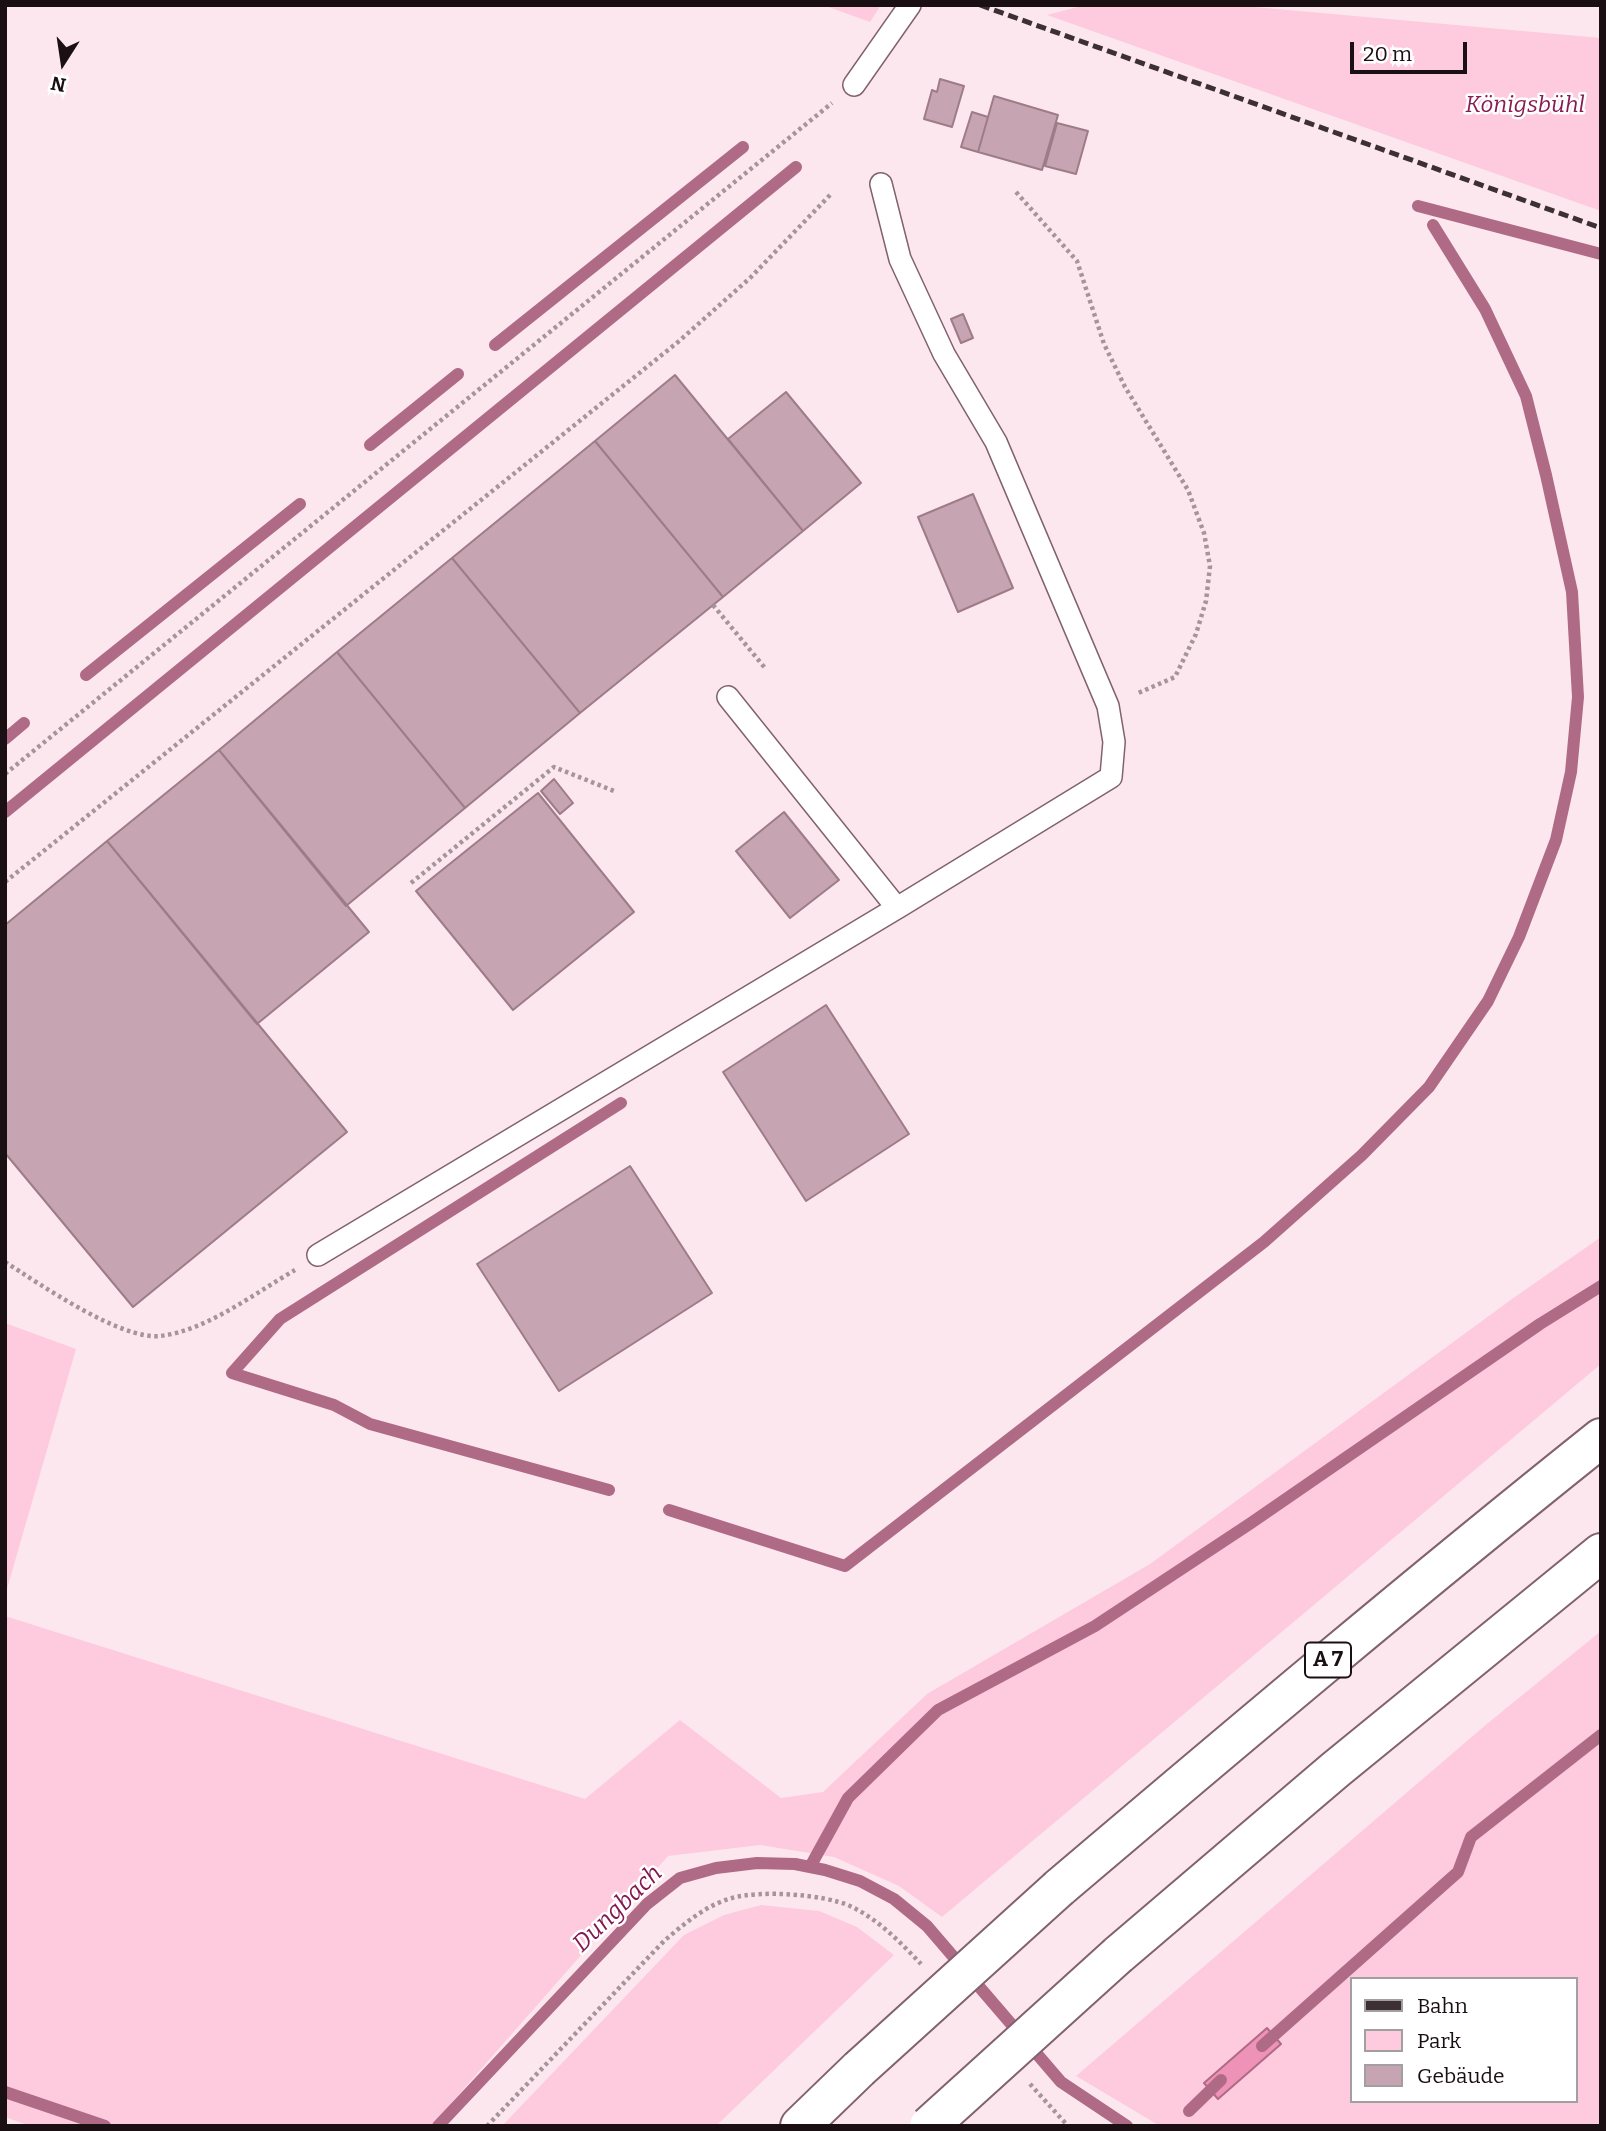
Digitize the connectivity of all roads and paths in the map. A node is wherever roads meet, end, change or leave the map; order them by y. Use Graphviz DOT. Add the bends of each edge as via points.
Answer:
graph roads {
  1 [pos="910,5"];
  2 [pos="855,85"];
  3 [pos="806,124"];
  4 [pos="881,184"];
  5 [pos="1016,192"];
  6 [pos="832,193"];
  7 [pos="713,604"];
  8 [pos="765,668"];
  9 [pos="728,697"];
  10 [pos="1108,706"];
  11 [pos="5,775"];
  12 [pos="614,791"];
  13 [pos="5,882"];
  14 [pos="411,883"];
  15 [pos="897,908"];
  16 [pos="318,1255"];
  17 [pos="5,1262"];
  18 [pos="1601,1438"];
  19 [pos="1601,1553"];
  20 [pos="902,1944"];
  21 [pos="487,2126"];
  22 [pos="800,2126"];
  23 [pos="929,2126"];
  1 -- 2 [label="lane"];
  3 -- 11 [label="path"];
  4 -- 10 [label="lane" via="900,259 944,354 996,442"];
  5 -- 10 [label="path" via="1077,261 1104,345 1188,490 1210,566 1206,601 1175,677"];
  6 -- 13 [label="path" via="750,278 678,342"];
  7 -- 8 [label="path"];
  9 -- 15 [label="lane"];
  10 -- 15 [label="lane" via="1114,742 1111,777"];
  12 -- 14 [label="path" via="554,768"];
  15 -- 16 [label="lane"];
  16 -- 17 [label="path" via="225,1312 188,1330 158,1336 86,1313"];
  18 -- 22 [label="highway, A 7, bridge" via="1269,1709 1059,1888"];
  19 -- 23 [label="highway, bridge" via="1118,1955"];
  20 -- 21 [label="path" via="849,1905 772,1893 732,1898 694,1916 664,1941"];
}
